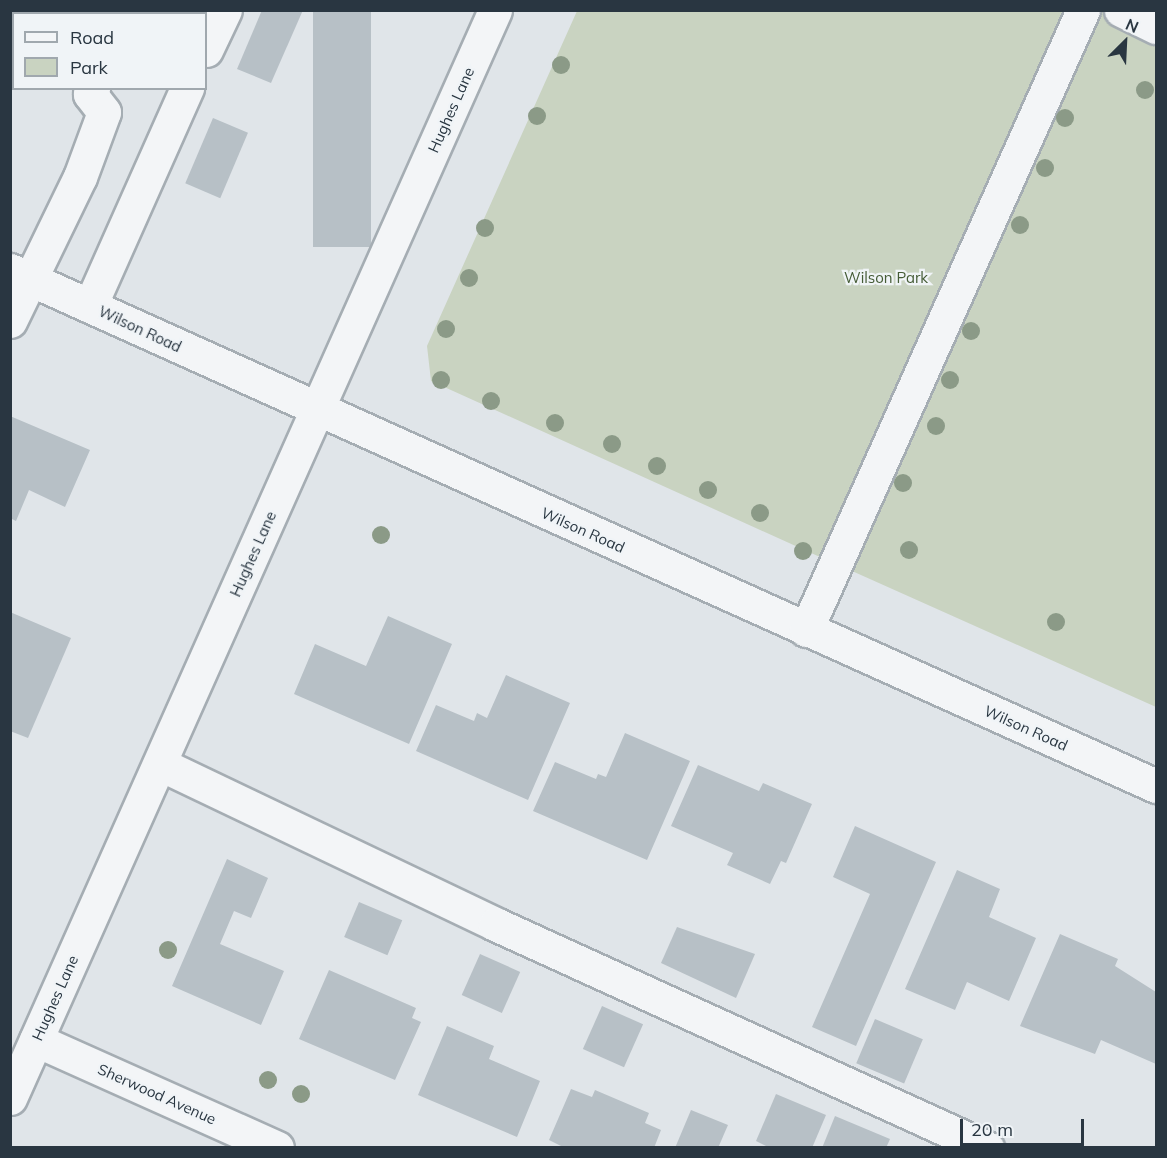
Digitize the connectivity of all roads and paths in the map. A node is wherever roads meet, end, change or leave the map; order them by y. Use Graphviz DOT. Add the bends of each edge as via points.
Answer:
graph roads {
  1 [pos="225,10"];
  2 [pos="495,10"];
  3 [pos="1083,10"];
  4 [pos="1121,10"];
  5 [pos="1156,27"];
  6 [pos="207,48"];
  7 [pos="87,90"];
  8 [pos="186,90"];
  9 [pos="20,275"];
  10 [pos="90,306"];
  11 [pos="10,321"];
  12 [pos="317,411"];
  13 [pos="806,630"];
  14 [pos="159,764"];
  15 [pos="1156,786"];
  16 [pos="36,1040"];
  17 [pos="10,1098"];
  18 [pos="277,1148"];
  19 [pos="987,1148"];
  1 -- 6 [label="street"];
  2 -- 12 [label="street, Hughes Lane"];
  3 -- 13 [label="street"];
  4 -- 5 [label="street"];
  7 -- 9 [label="street" via="104,112 80,177"];
  8 -- 10 [label="street"];
  9 -- 10 [label="street, Wilson Road"];
  9 -- 11 [label="street"];
  10 -- 12 [label="street, Wilson Road"];
  12 -- 13 [label="street, Wilson Road"];
  12 -- 14 [label="street, Hughes Lane"];
  13 -- 15 [label="street, Wilson Road"];
  14 -- 16 [label="street, Hughes Lane"];
  14 -- 19 [label="street" via="495,924"];
  16 -- 17 [label="street, Hughes Lane"];
  16 -- 18 [label="street, Sherwood Avenue"];
}
